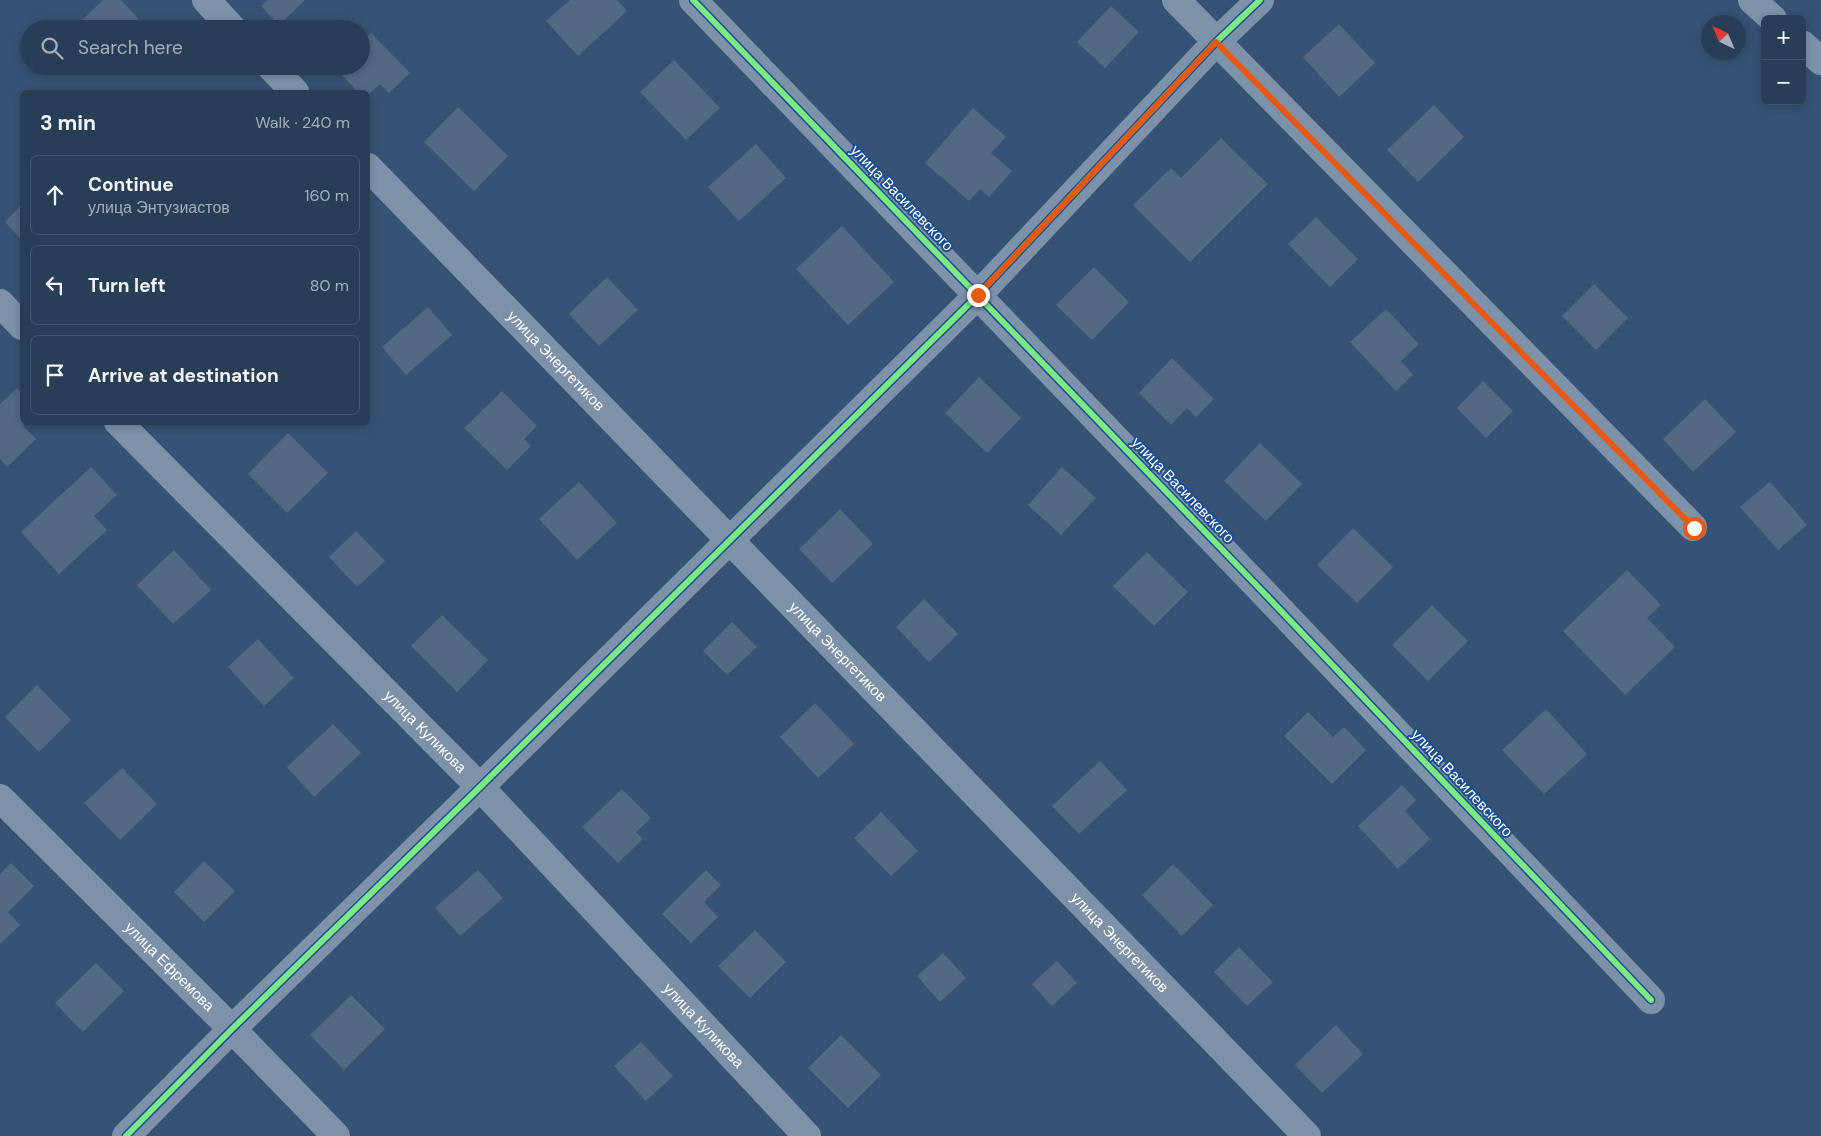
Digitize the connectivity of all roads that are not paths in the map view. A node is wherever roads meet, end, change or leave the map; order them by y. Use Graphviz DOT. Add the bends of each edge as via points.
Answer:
graph roads {
  1 [pos="206,0"];
  2 [pos="693,0"];
  3 [pos="1176,0"];
  4 [pos="1260,0"];
  5 [pos="1752,0"];
  6 [pos="1769,15"];
  7 [pos="225,20"];
  8 [pos="1216,42"];
  9 [pos="1806,48"];
  10 [pos="1821,61"];
  11 [pos="279,75"];
  12 [pos="293,90"];
  13 [pos="370,169"];
  14 [pos="978,295"];
  15 [pos="0,303"];
  16 [pos="20,324"];
  17 [pos="121,425"];
  18 [pos="1694,528"];
  19 [pos="730,541"];
  20 [pos="480,787"];
  21 [pos="0,798"];
  22 [pos="1651,1000"];
  23 [pos="232,1029"];
  24 [pos="126,1136"];
  25 [pos="336,1136"];
  26 [pos="807,1136"];
  27 [pos="1307,1136"];
  1 -- 7 [label="street"];
  2 -- 14 [label="street, улица Василевского"];
  3 -- 8 [label="street"];
  4 -- 8 [label="street"];
  5 -- 6 [label="street"];
  8 -- 14 [label="street"];
  8 -- 18 [label="street"];
  9 -- 10 [label="street"];
  11 -- 12 [label="street"];
  13 -- 19 [label="street, улица Энергетиков"];
  14 -- 19 [label="street"];
  14 -- 22 [label="street, улица Василевского"];
  15 -- 16 [label="street"];
  17 -- 20 [label="street, улица Куликова"];
  19 -- 20 [label="street"];
  19 -- 27 [label="street, улица Энергетиков"];
  20 -- 23 [label="street"];
  20 -- 26 [label="street, улица Куликова"];
  21 -- 23 [label="street, улица Ефремова"];
  23 -- 24 [label="street"];
  23 -- 25 [label="street, улица Ефремова"];
}
